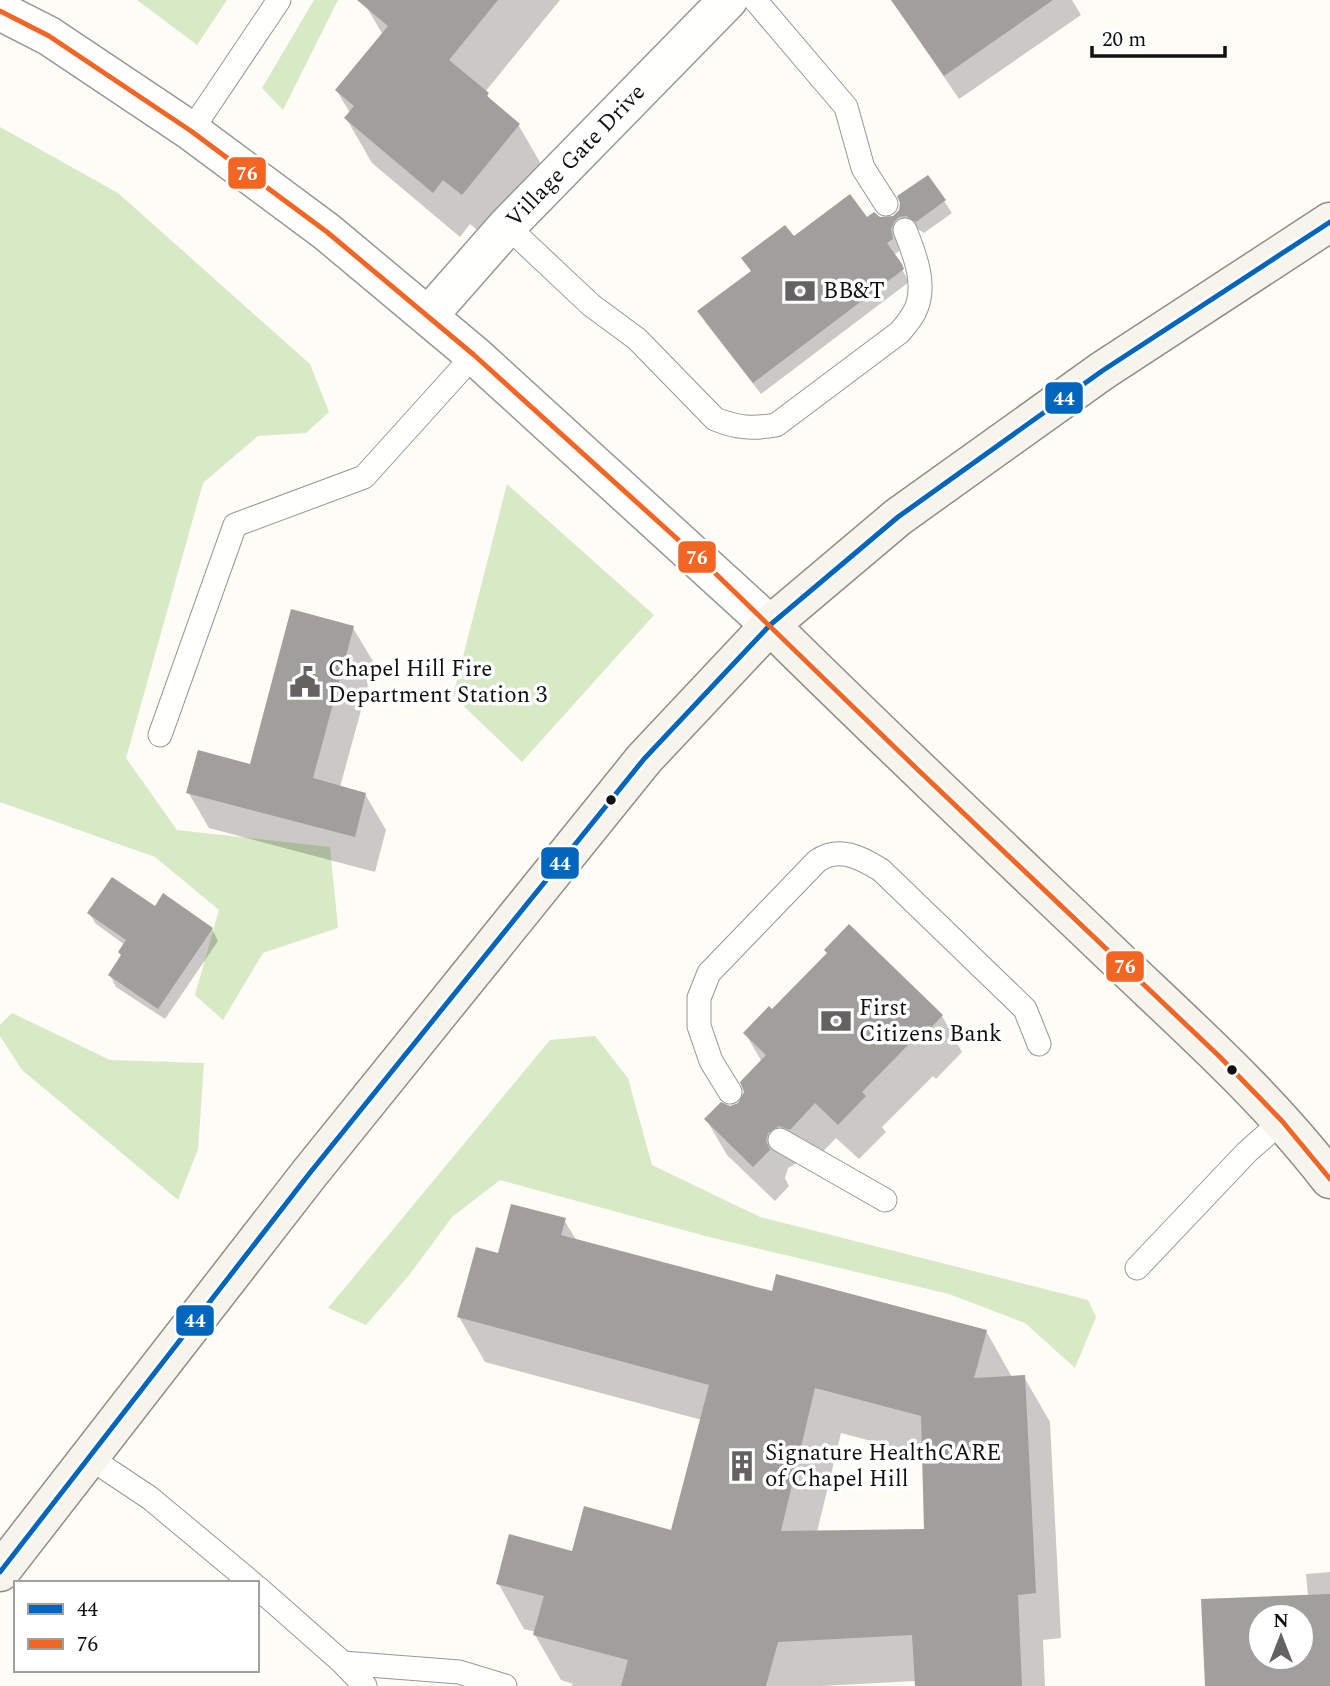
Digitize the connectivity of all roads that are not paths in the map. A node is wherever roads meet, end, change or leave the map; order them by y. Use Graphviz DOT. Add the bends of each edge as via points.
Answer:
graph roads {
  1 [pos="279,0"];
  2 [pos="728,0"];
  3 [pos="755,0"];
  4 [pos="0,11"];
  5 [pos="191,131"];
  6 [pos="886,204"];
  7 [pos="1330,222"];
  8 [pos="507,226"];
  9 [pos="905,230"];
  10 [pos="428,316"];
  11 [pos="474,355"];
  12 [pos="770,625"];
  13 [pos="160,735"];
  14 [pos="1039,1044"];
  15 [pos="730,1092"];
  16 [pos="1282,1121"];
  17 [pos="780,1140"];
  18 [pos="1330,1179"];
  19 [pos="885,1200"];
  20 [pos="1137,1268"];
  21 [pos="90,1458"];
  22 [pos="0,1572"];
  23 [pos="251,1581"];
  24 [pos="259,1589"];
  25 [pos="343,1663"];
  26 [pos="365,1686"];
  27 [pos="505,1686"];
  1 -- 5 [label="lane"];
  2 -- 8 [label="street, Village Gate Drive"];
  3 -- 6 [label="lane" via="846,107 863,168"];
  4 -- 5 [label="street" via="49,36"];
  5 -- 10 [label="street" via="327,232"];
  7 -- 12 [label="main road" via="1102,371 898,517"];
  8 -- 9 [label="lane" via="592,305 637,339 715,419 753,429 776,425 900,332 915,311 919,290 918,263"];
  8 -- 10 [label="street, Village Gate Drive"];
  10 -- 11 [label="street"];
  11 -- 12 [label="street"];
  11 -- 13 [label="lane" via="364,477 235,525"];
  12 -- 16 [label="main road"];
  12 -- 21 [label="main road" via="644,759 309,1174"];
  14 -- 15 [label="lane" via="1025,1009 881,870 863,859 834,853 817,861 709,973 699,998 699,1027"];
  16 -- 18 [label="main road"];
  16 -- 20 [label="lane"];
  17 -- 19 [label="lane"];
  21 -- 22 [label="main road"];
  21 -- 23 [label="lane" via="150,1498"];
  24 -- 25 [label="lane"];
  25 -- 26 [label="lane"];
  25 -- 27 [label="lane" via="459,1672"];
}
